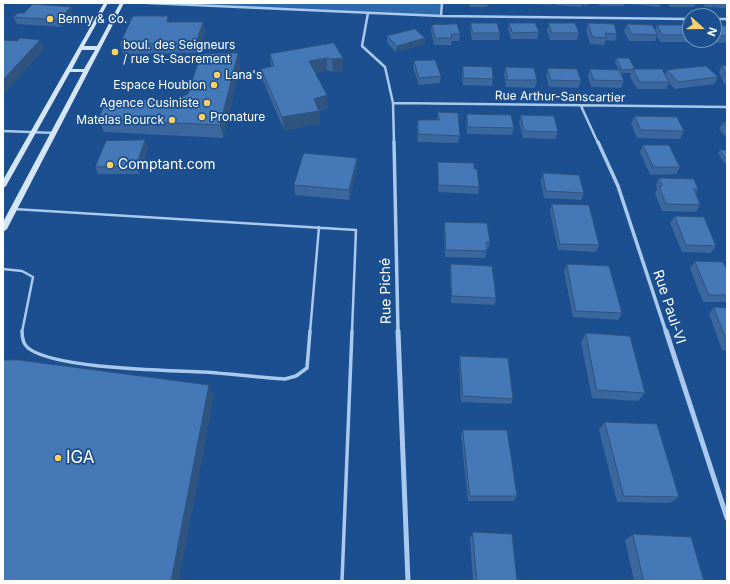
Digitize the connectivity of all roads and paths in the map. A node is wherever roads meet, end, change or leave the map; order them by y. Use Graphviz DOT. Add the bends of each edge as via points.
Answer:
graph roads {
  1 [pos="106,3"];
  2 [pos="122,3"];
  3 [pos="148,3"];
  4 [pos="442,3"];
  5 [pos="368,13"];
  6 [pos="441,16"];
  7 [pos="682,19"];
  8 [pos="81,48"];
  9 [pos="99,48"];
  10 [pos="68,70"];
  11 [pos="87,71"];
  12 [pos="393,103"];
  13 [pos="581,106"];
  14 [pos="727,107"];
  15 [pos="3,131"];
  16 [pos="33,132"];
  17 [pos="55,133"];
  18 [pos="3,186"];
  19 [pos="14,209"];
  20 [pos="319,227"];
  21 [pos="3,229"];
  22 [pos="3,269"];
  23 [pos="727,518"];
  24 [pos="342,581"];
  25 [pos="408,581"];
  1 -- 8 [label="main road"];
  2 -- 9 [label="main road"];
  3 -- 5 [label="street"];
  4 -- 6 [label="street"];
  5 -- 6 [label="street"];
  5 -- 12 [label="street, Rue Piché" via="362,46 385,67"];
  6 -- 7 [label="street"];
  8 -- 9 [label="main road"];
  8 -- 10 [label="main road"];
  9 -- 11 [label="main road"];
  10 -- 11 [label="main road"];
  10 -- 16 [label="main road"];
  11 -- 17 [label="main road"];
  12 -- 13 [label="street, Rue Arthur-Sanscartier"];
  12 -- 25 [label="street, Rue Piché" via="399,372"];
  13 -- 14 [label="street, Rue Arthur-Sanscartier"];
  13 -- 23 [label="street, Rue Paul-VI" via="618,186"];
  15 -- 16 [label="street"];
  16 -- 17 [label="street"];
  16 -- 18 [label="main road"];
  17 -- 19 [label="main road"];
  19 -- 20 [label="lane"];
  19 -- 21 [label="main road"];
  20 -- 22 [label="lane" via="307,368 292,378 258,378 94,365 36,352 26,348 21,338 21,327 33,277 22,271"];
  20 -- 24 [label="lane" via="356,230"];
}
